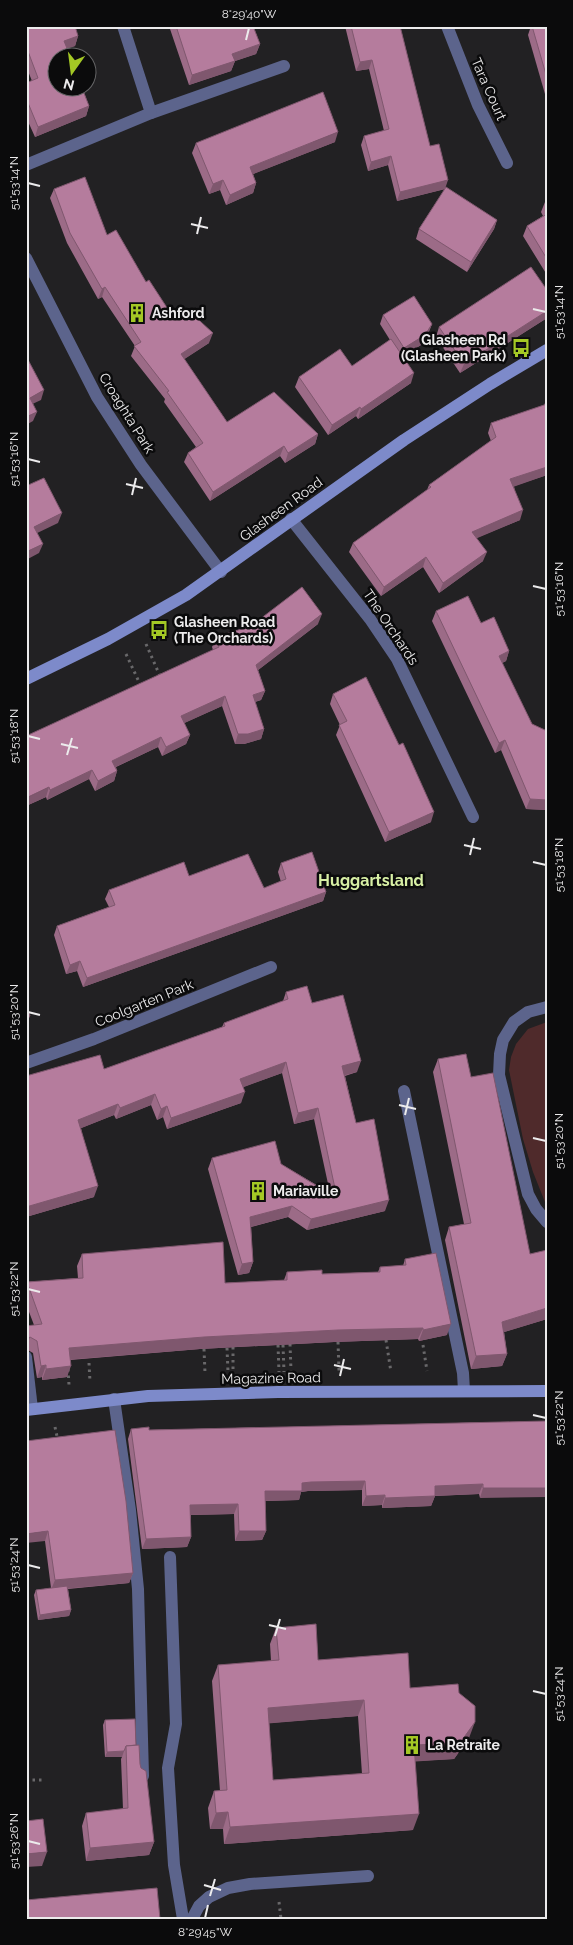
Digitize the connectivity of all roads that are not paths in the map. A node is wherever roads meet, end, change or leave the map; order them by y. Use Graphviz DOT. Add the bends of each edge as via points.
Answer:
graph roads {
  1 [pos="123,26"];
  2 [pos="447,26"];
  3 [pos="284,66"];
  4 [pos="151,113"];
  5 [pos="507,163"];
  6 [pos="26,165"];
  7 [pos="26,258"];
  8 [pos="547,350"];
  9 [pos="291,519"];
  10 [pos="221,572"];
  11 [pos="26,679"];
  12 [pos="473,817"];
  13 [pos="271,967"];
  14 [pos="547,1008"];
  15 [pos="26,1063"];
  16 [pos="404,1091"];
  17 [pos="547,1222"];
  18 [pos="26,1357"];
  19 [pos="464,1391"];
  20 [pos="547,1391"];
  21 [pos="114,1400"];
  22 [pos="29,1409"];
  23 [pos="170,1557"];
  24 [pos="143,1776"];
  25 [pos="368,1876"];
  26 [pos="183,1919"];
  27 [pos="192,1919"];
  1 -- 4 [label="street"];
  2 -- 5 [label="street, Tara Court" via="479,106"];
  3 -- 4 [label="street"];
  4 -- 6 [label="street"];
  7 -- 10 [label="street, Croaghta Park" via="97,397 141,465"];
  8 -- 9 [label="main road, Glasheen Road" via="411,436"];
  9 -- 10 [label="main road, Glasheen Road"];
  9 -- 12 [label="street, The Orchards" via="370,619 397,659"];
  10 -- 11 [label="main road, Glasheen Road" via="158,613"];
  13 -- 15 [label="street, Coolgarten Park"];
  14 -- 17 [label="street" via="528,1012 514,1022 503,1040 499,1068 528,1194"];
  16 -- 19 [label="street" via="463,1373"];
  18 -- 22 [label="street"];
  19 -- 20 [label="main road, Magazine Road"];
  19 -- 21 [label="main road, Magazine Road" via="278,1392"];
  21 -- 22 [label="main road, Magazine Road"];
  21 -- 24 [label="street" via="138,1589"];
  23 -- 26 [label="street" via="176,1724 168,1768 174,1865"];
  25 -- 27 [label="street" via="228,1888 209,1897"];
}
